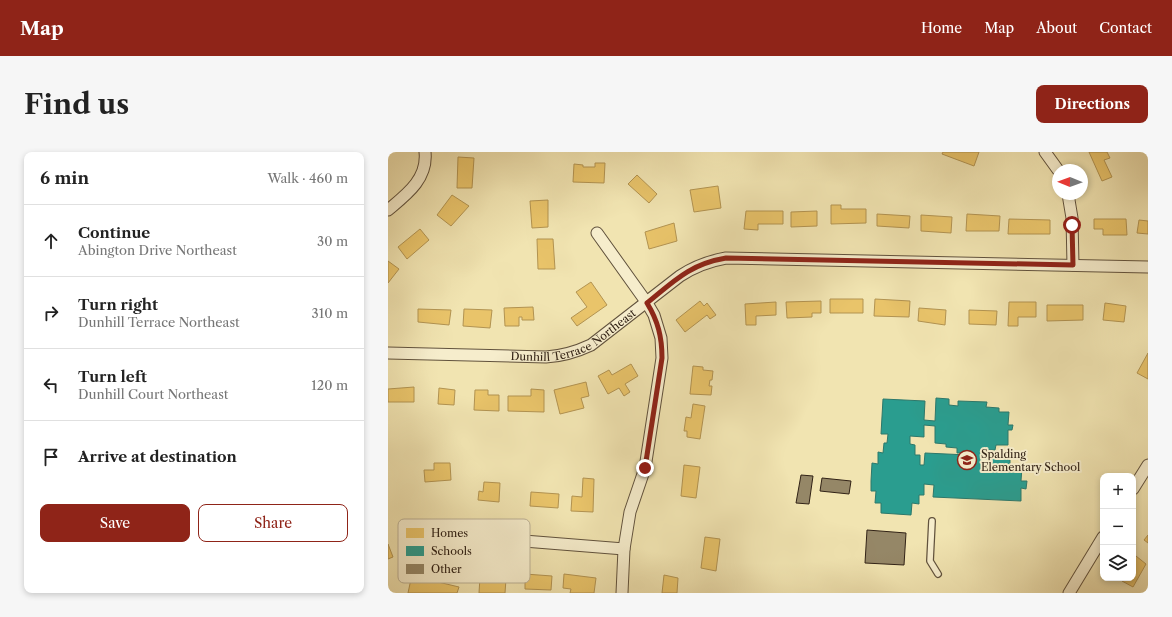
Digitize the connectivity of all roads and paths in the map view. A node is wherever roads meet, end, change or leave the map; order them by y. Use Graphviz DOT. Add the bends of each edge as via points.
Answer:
graph roads {
  1 [pos="425,152"];
  2 [pos="1045,152"];
  3 [pos="1054,164"];
  4 [pos="1069,200"];
  5 [pos="388,210"];
  6 [pos="597,233"];
  7 [pos="1073,265"];
  8 [pos="1148,268"];
  9 [pos="647,303"];
  10 [pos="388,353"];
  11 [pos="1148,466"];
  12 [pos="1136,484"];
  13 [pos="932,522"];
  14 [pos="530,541"];
  15 [pos="1100,542"];
  16 [pos="624,549"];
  17 [pos="938,574"];
  18 [pos="622,593"];
  19 [pos="1069,593"];
  1 -- 5 [label="street" via="424,168 419,180 411,191"];
  2 -- 3 [label="street"];
  4 -- 7 [label="street"];
  6 -- 9 [label="street"];
  7 -- 8 [label="street, Dunhill Terrace Northeast"];
  7 -- 9 [label="street, Dunhill Terrace Northeast" via="726,258 709,261 691,269"];
  9 -- 10 [label="street, Dunhill Terrace Northeast" via="591,345 560,356"];
  9 -- 16 [label="street" via="659,329 662,358 645,468 630,512"];
  11 -- 12 [label="street"];
  13 -- 17 [label="lane" via="930,561"];
  14 -- 16 [label="street"];
  15 -- 19 [label="street"];
  16 -- 18 [label="street"];
}
